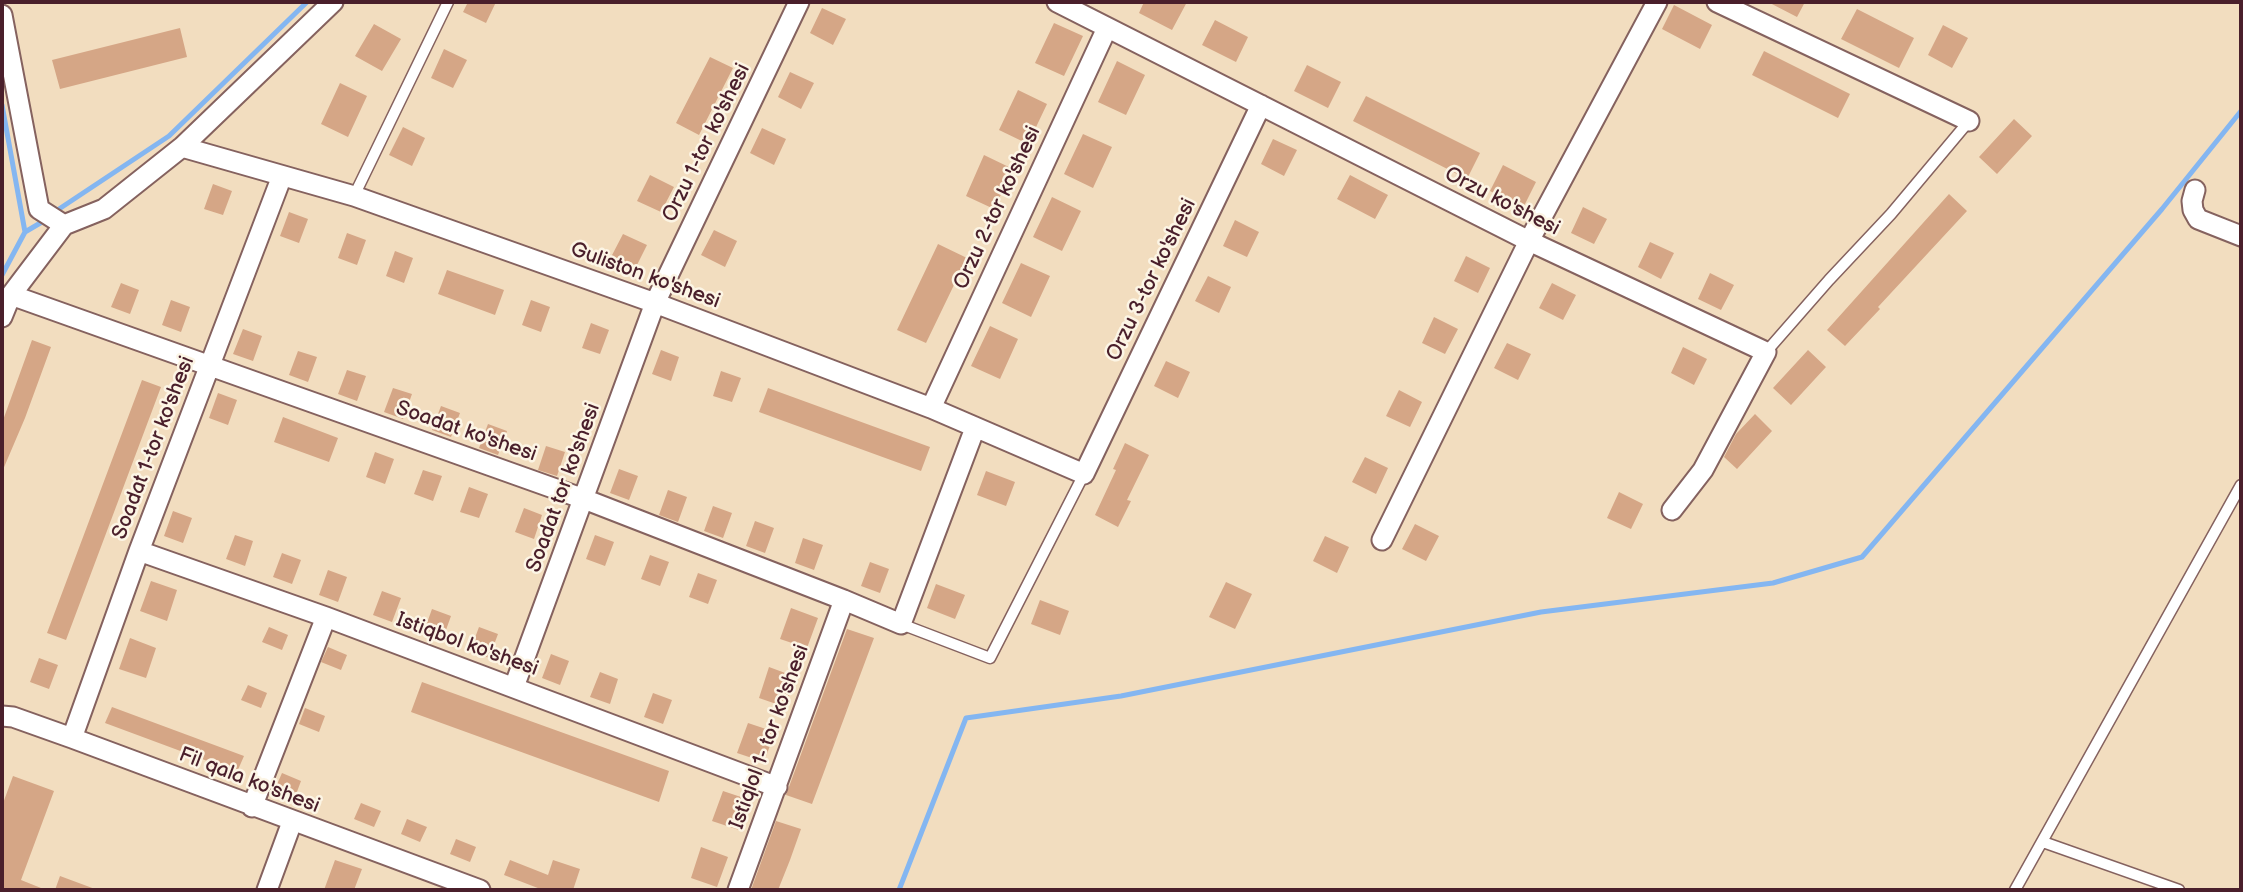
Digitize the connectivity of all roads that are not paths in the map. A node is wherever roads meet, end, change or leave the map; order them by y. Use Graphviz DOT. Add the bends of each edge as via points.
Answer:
graph roads {
  1 [pos="333,2"];
  2 [pos="448,2"];
  3 [pos="799,2"];
  4 [pos="1056,2"];
  5 [pos="1657,2"];
  6 [pos="1717,2"];
  7 [pos="2,15"];
  8 [pos="1107,28"];
  9 [pos="1261,104"];
  10 [pos="1969,121"];
  11 [pos="182,147"];
  12 [pos="282,176"];
  13 [pos="2195,190"];
  14 [pos="354,196"];
  15 [pos="64,225"];
  16 [pos="2241,236"];
  17 [pos="1529,241"];
  18 [pos="11,295"];
  19 [pos="655,303"];
  20 [pos="2,317"];
  21 [pos="1766,352"];
  22 [pos="210,366"];
  23 [pos="931,408"];
  24 [pos="975,428"];
  25 [pos="1084,474"];
  26 [pos="2241,485"];
  27 [pos="584,499"];
  28 [pos="1672,510"];
  29 [pos="1381,540"];
  30 [pos="139,551"];
  31 [pos="844,600"];
  32 [pos="326,617"];
  33 [pos="901,624"];
  34 [pos="514,687"];
  35 [pos="2,716"];
  36 [pos="72,738"];
  37 [pos="777,787"];
  38 [pos="252,807"];
  39 [pos="292,822"];
  40 [pos="2043,842"];
  41 [pos="268,890"];
  42 [pos="480,890"];
  43 [pos="738,890"];
  44 [pos="2015,890"];
  45 [pos="2179,890"];
  1 -- 11 [label="street"];
  2 -- 14 [label="lane"];
  3 -- 19 [label="street, Orzu 1-tor ko'shesi"];
  4 -- 8 [label="street, Orzu ko'shesi"];
  5 -- 17 [label="street"];
  6 -- 10 [label="street"];
  7 -- 15 [label="street" via="39,209"];
  8 -- 9 [label="street, Orzu ko'shesi"];
  8 -- 23 [label="street, Orzu 2-tor ko'shesi"];
  9 -- 17 [label="street, Orzu ko'shesi"];
  9 -- 25 [label="street, Orzu 3-tor ko'shesi"];
  10 -- 21 [label="lane"];
  11 -- 12 [label="street, Guliston ko'shesi"];
  11 -- 15 [label="street" via="104,209"];
  12 -- 14 [label="street, Guliston ko'shesi"];
  12 -- 22 [label="street, Soadat 1-tor ko'shesi"];
  13 -- 16 [label="street" via="2192,201 2198,219"];
  14 -- 19 [label="street, Guliston ko'shesi"];
  15 -- 18 [label="street"];
  17 -- 21 [label="street, Orzu ko'shesi"];
  17 -- 29 [label="street"];
  18 -- 20 [label="street"];
  18 -- 22 [label="street, Soadat ko'shesi"];
  19 -- 23 [label="street, Guliston ko'shesi"];
  19 -- 27 [label="street, Soadat tor ko'shesi"];
  21 -- 28 [label="street" via="1703,470"];
  22 -- 27 [label="street, Soadat ko'shesi"];
  22 -- 30 [label="street, Soadat 1-tor ko'shesi"];
  23 -- 24 [label="street, Guliston ko'shesi"];
  24 -- 25 [label="street, Guliston ko'shesi"];
  24 -- 33 [label="street"];
  25 -- 33 [label="lane" via="990,658"];
  26 -- 40 [label="lane"];
  27 -- 31 [label="street, Soadat ko'shesi"];
  27 -- 34 [label="street, Soadat tor ko'shesi"];
  30 -- 32 [label="street, Istiqbol ko'shesi"];
  30 -- 36 [label="street, Soadat 1-tor ko'shesi"];
  31 -- 33 [label="street, Soadat ko'shesi"];
  31 -- 37 [label="street, Istiqlol 1- tor ko'shesi"];
  32 -- 34 [label="street, Istiqbol ko'shesi"];
  32 -- 38 [label="street"];
  34 -- 37 [label="street, Istiqbol ko'shesi"];
  35 -- 36 [label="street, Fil qala ko'shesi"];
  36 -- 38 [label="street, Fil qala ko'shesi"];
  37 -- 43 [label="street, Istiqlol 1- tor ko'shesi"];
  38 -- 39 [label="street, Fil qala ko'shesi"];
  39 -- 41 [label="street"];
  39 -- 42 [label="street, Fil qala ko'shesi"];
  40 -- 44 [label="lane"];
  40 -- 45 [label="lane"];
}
